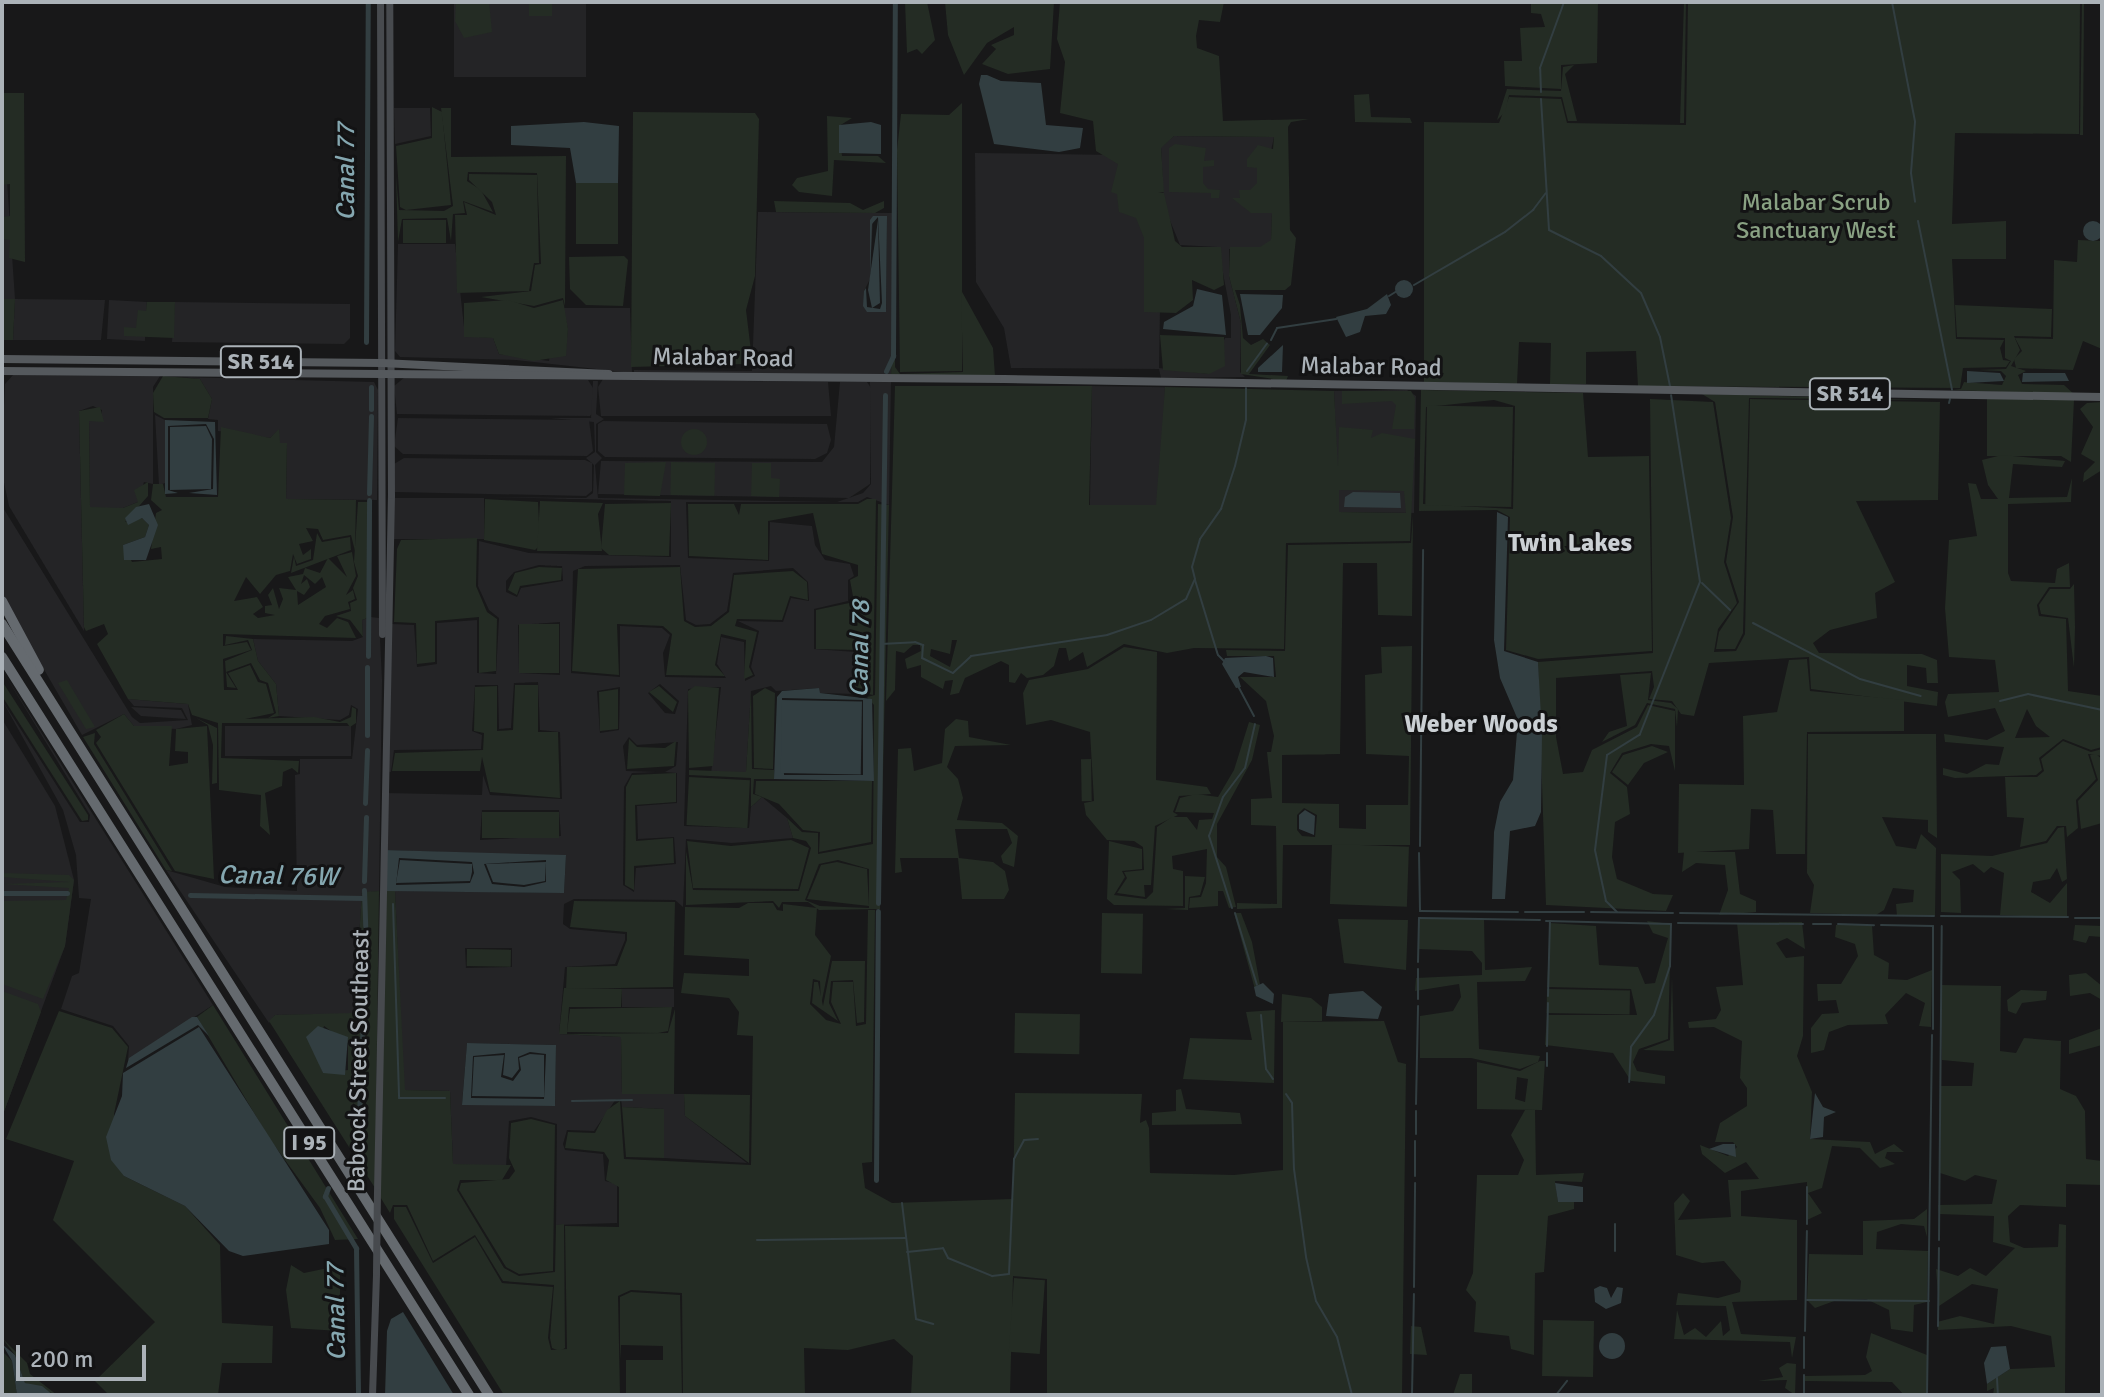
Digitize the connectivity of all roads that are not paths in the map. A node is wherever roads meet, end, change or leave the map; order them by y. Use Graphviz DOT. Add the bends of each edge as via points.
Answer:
graph roads {
  1 [pos="380,2"];
  2 [pos="389,2"];
  3 [pos="382,199"];
  4 [pos="391,212"];
  5 [pos="246,362"];
  6 [pos="387,363"];
  7 [pos="2,365"];
  8 [pos="557,369"];
  9 [pos="227,373"];
  10 [pos="387,376"];
  11 [pos="521,377"];
  12 [pos="640,377"];
  13 [pos="2102,397"];
  14 [pos="2,601"];
  15 [pos="2,624"];
  16 [pos="2,657"];
  17 [pos="2,666"];
  18 [pos="58,712"];
  19 [pos="46,727"];
  20 [pos="372,1395"];
  21 [pos="469,1395"];
  22 [pos="489,1395"];
  1 -- 3 [label="main road"];
  2 -- 4 [label="main road"];
  3 -- 4 [label="main road"];
  3 -- 6 [label="main road"];
  4 -- 6 [label="main road"];
  5 -- 6 [label="main road, Malabar Road / SR 514"];
  5 -- 7 [label="main road, Malabar Road / SR 514" via="15,359"];
  5 -- 9 [label="main road"];
  6 -- 8 [label="main road, Malabar Road / SR 514"];
  6 -- 10 [label="main road, Babcock Street Southeast"];
  7 -- 9 [label="main road, Malabar Road / SR 514"];
  8 -- 11 [label="main road" via="553,376"];
  8 -- 12 [label="main road, Malabar Road / SR 514"];
  9 -- 10 [label="main road, Malabar Road / SR 514"];
  10 -- 11 [label="main road, Malabar Road / SR 514"];
  10 -- 20 [label="main road, Babcock Street Southeast, bridge" via="378,559 385,680"];
  11 -- 12 [label="main road, Malabar Road / SR 514"];
  12 -- 13 [label="main road, Malabar Road / SR 514"];
  14 -- 18 [label="highway"];
  15 -- 18 [label="highway, I 95"];
  16 -- 19 [label="highway, I 95"];
  17 -- 19 [label="highway"];
  18 -- 22 [label="highway, I 95"];
  19 -- 21 [label="highway, I 95"];
}
